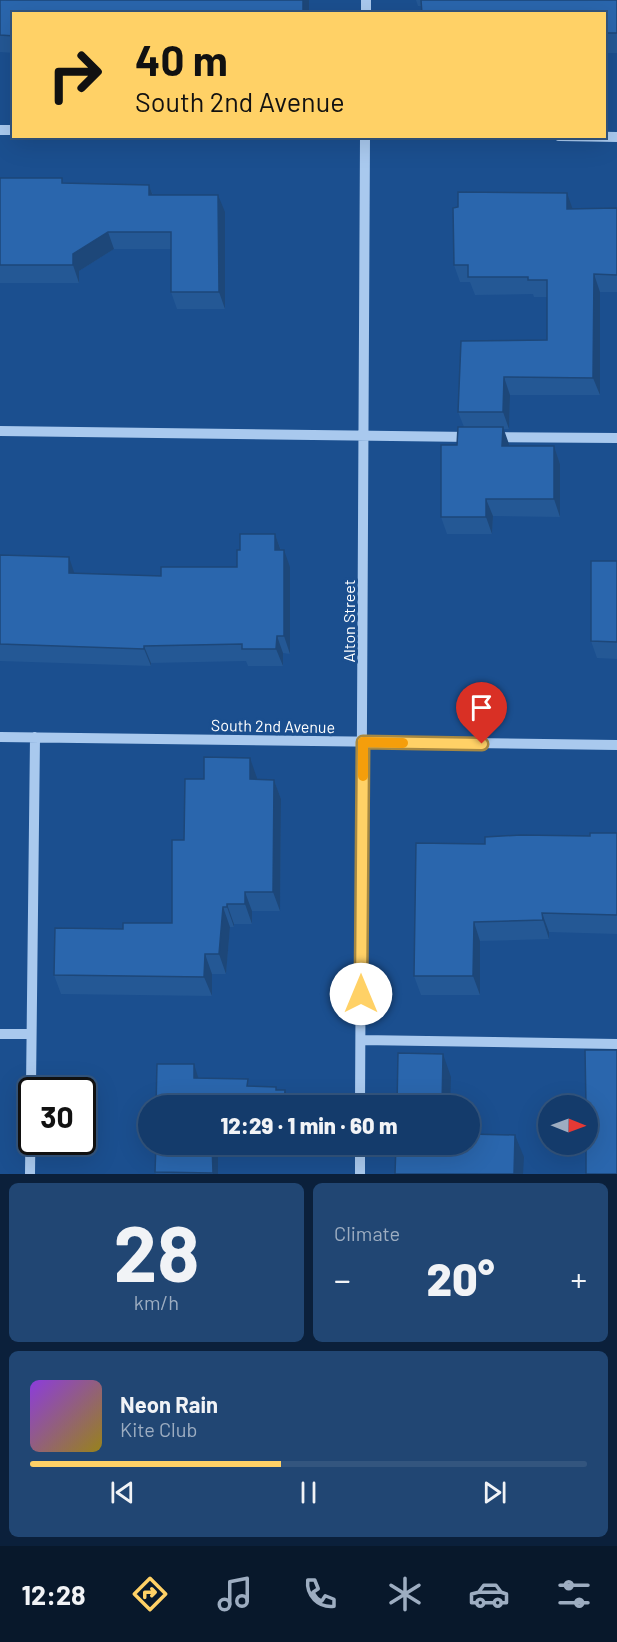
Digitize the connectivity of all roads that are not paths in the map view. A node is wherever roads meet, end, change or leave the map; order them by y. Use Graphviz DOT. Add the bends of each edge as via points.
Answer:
graph roads {
  1 [pos="365,138"];
  2 [pos="0,431"];
  3 [pos="364,435"];
  4 [pos="617,438"];
  5 [pos="0,737"];
  6 [pos="34,737"];
  7 [pos="363,742"];
  8 [pos="617,745"];
  9 [pos="0,1034"];
  10 [pos="31,1034"];
  11 [pos="361,1040"];
  12 [pos="617,1044"];
  13 [pos="360,1095"];
  14 [pos="360,1155"];
  15 [pos="30,1174"];
  16 [pos="360,1174"];
  1 -- 3 [label="street, Alton Street"];
  2 -- 3 [label="street"];
  3 -- 4 [label="street"];
  3 -- 7 [label="street, Alton Street"];
  5 -- 6 [label="street, South 2nd Avenue"];
  6 -- 7 [label="street, South 2nd Avenue"];
  6 -- 10 [label="street"];
  7 -- 8 [label="street, South 2nd Avenue"];
  7 -- 11 [label="street, Alton Street"];
  9 -- 10 [label="street"];
  10 -- 15 [label="street"];
  11 -- 12 [label="street"];
  11 -- 13 [label="street, Alton Street"];
  14 -- 16 [label="street"];
}
